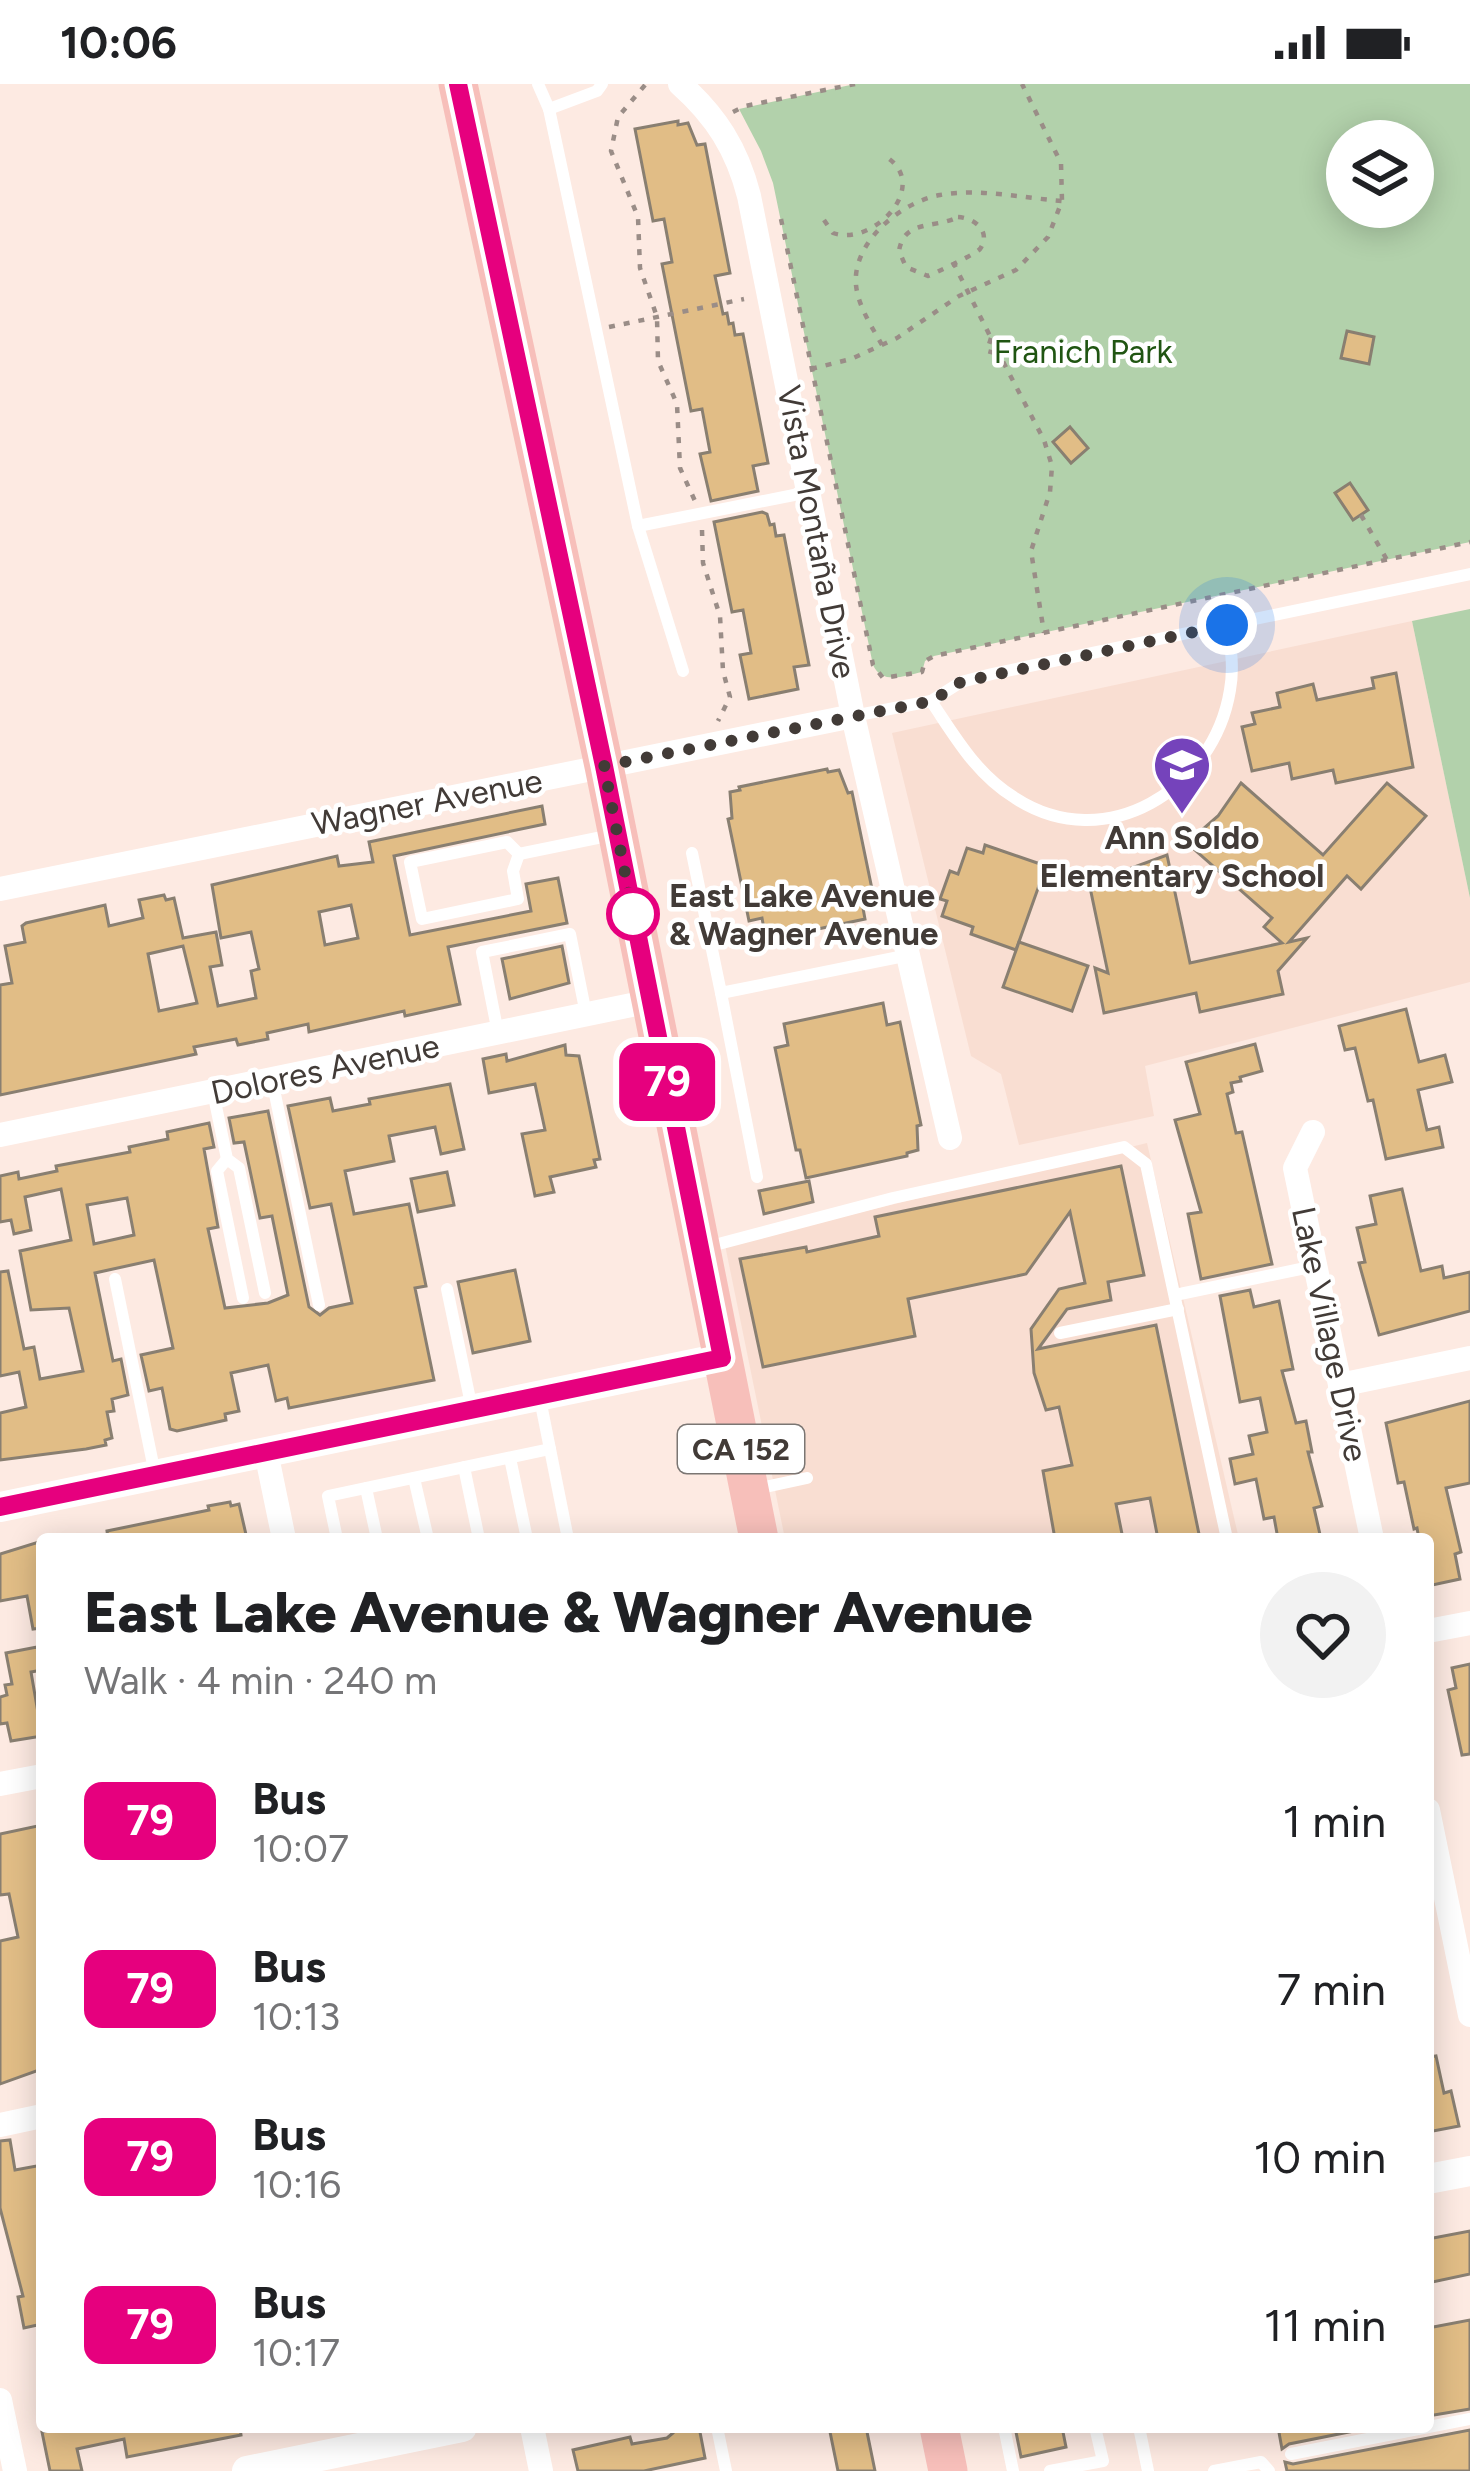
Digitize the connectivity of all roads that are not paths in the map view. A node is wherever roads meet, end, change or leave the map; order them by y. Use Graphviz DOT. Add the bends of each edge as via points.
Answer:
graph roads {
  1 [pos="458,84"];
  2 [pos="538,84"];
  3 [pos="602,84"];
  4 [pos="680,84"];
  5 [pos="548,109"];
  6 [pos="810,491"];
  7 [pos="638,526"];
  8 [pos="1470,574"];
  9 [pos="1227,625"];
  10 [pos="683,671"];
  11 [pos="932,701"];
  12 [pos="853,716"];
  13 [pos="604,766"];
  14 [pos="617,834"];
  15 [pos="692,853"];
  16 [pos="519,854"];
  17 [pos="0,889"];
  18 [pos="910,954"];
  19 [pos="721,993"];
  20 [pos="651,1001"];
  21 [pos="586,1015"];
  22 [pos="498,1033"];
  23 [pos="272,1080"];
  24 [pos="213,1092"];
  25 [pos="1313,1132"];
  26 [pos="0,1135"];
  27 [pos="950,1138"];
  28 [pos="226,1160"];
  29 [pos="757,1177"];
  30 [pos="700,1249"];
  31 [pos="1316,1266"];
  32 [pos="115,1279"];
  33 [pos="447,1289"];
  34 [pos="265,1293"];
  35 [pos="242,1298"];
  36 [pos="1176,1302"];
  37 [pos="319,1305"];
  38 [pos="1060,1333"];
  39 [pos="722,1358"];
  40 [pos="1470,1358"];
  41 [pos="1340,1385"];
  42 [pos="539,1395"];
  43 [pos="472,1409"];
  44 [pos="550,1449"];
  45 [pos="266,1452"];
  46 [pos="510,1458"];
  47 [pos="464,1467"];
  48 [pos="155,1475"];
  49 [pos="414,1478"];
  50 [pos="807,1478"];
  51 [pos="366,1488"];
  52 [pos="749,1490"];
  53 [pos="0,1507"];
  54 [pos="283,1533"];
  55 [pos="336,1533"];
  56 [pos="375,1533"];
  57 [pos="427,1533"];
  58 [pos="478,1533"];
  59 [pos="526,1533"];
  60 [pos="567,1533"];
  61 [pos="758,1533"];
  62 [pos="1226,1533"];
  63 [pos="1371,1533"];
  64 [pos="1470,1623"];
  65 [pos="1434,1630"];
  66 [pos="36,1777"];
  67 [pos="0,1784"];
  68 [pos="1434,1828"];
  69 [pos="1458,1899"];
  70 [pos="1470,2015"];
  71 [pos="36,2117"];
  72 [pos="0,2125"];
  73 [pos="1470,2170"];
  74 [pos="1434,2178"];
  75 [pos="0,2400"];
  76 [pos="1470,2419"];
  77 [pos="1434,2426"];
  78 [pos="433,2433"];
  79 [pos="533,2433"];
  80 [pos="718,2433"];
  81 [pos="940,2433"];
  82 [pos="1005,2433"];
  83 [pos="1096,2433"];
  84 [pos="1140,2433"];
  85 [pos="1396,2433"];
  86 [pos="1292,2454"];
  87 [pos="253,2470"];
  88 [pos="14,2471"];
  89 [pos="541,2471"];
  90 [pos="726,2471"];
  91 [pos="948,2471"];
  92 [pos="1013,2471"];
  93 [pos="1050,2471"];
  94 [pos="1148,2471"];
  95 [pos="1214,2471"];
  96 [pos="1269,2471"];
  1 -- 13 [label="main road, CA 152"];
  2 -- 5 [label="lane"];
  3 -- 5 [label="lane"];
  4 -- 6 [label="street, Vista Montaña Drive" via="717,122 741,166"];
  5 -- 7 [label="lane"];
  6 -- 7 [label="lane"];
  6 -- 12 [label="street, Vista Montaña Drive"];
  7 -- 10 [label="lane"];
  8 -- 9 [label="lane"];
  9 -- 11 [label="lane" via="961,682"];
  9 -- 11 [label="lane" via="1230,691 1213,741 1184,781 1134,812 1073,819 1017,800 967,756"];
  11 -- 12 [label="lane"];
  12 -- 13 [label="street, Wagner Avenue"];
  12 -- 18 [label="street, Vista Montaña Drive"];
  13 -- 14 [label="main road, CA 152"];
  13 -- 17 [label="street, Wagner Avenue"];
  14 -- 16 [label="lane"];
  14 -- 20 [label="main road, CA 152"];
  15 -- 19 [label="lane"];
  16 -- 16 [label="lane" via="512,871 518,899 422,919 410,862 507,842"];
  18 -- 19 [label="lane"];
  18 -- 27 [label="street, Vista Montaña Drive"];
  19 -- 29 [label="lane"];
  20 -- 21 [label="street, Dolores Avenue"];
  20 -- 30 [label="main road, CA 152"];
  21 -- 22 [label="street, Dolores Avenue"];
  21 -- 22 [label="lane" via="570,934 482,952"];
  22 -- 23 [label="street, Dolores Avenue"];
  23 -- 24 [label="street, Dolores Avenue"];
  23 -- 37 [label="lane"];
  24 -- 26 [label="street, Dolores Avenue"];
  24 -- 28 [label="lane"];
  25 -- 31 [label="street, Lake Village Drive" via="1295,1168"];
  28 -- 34 [label="lane" via="239,1168"];
  28 -- 35 [label="lane" via="217,1171"];
  30 -- 36 [label="lane" via="1124,1147 1146,1164"];
  30 -- 39 [label="main road, CA 152"];
  31 -- 36 [label="lane"];
  31 -- 41 [label="street, Lake Village Drive"];
  32 -- 48 [label="lane"];
  33 -- 43 [label="lane"];
  36 -- 38 [label="lane"];
  36 -- 62 [label="lane"];
  39 -- 42 [label="street"];
  39 -- 52 [label="main road, CA 152"];
  40 -- 41 [label="street"];
  41 -- 63 [label="street, Lake Village Drive"];
  42 -- 43 [label="street"];
  42 -- 44 [label="lane"];
  43 -- 45 [label="street"];
  44 -- 46 [label="lane"];
  44 -- 60 [label="lane"];
  45 -- 48 [label="street"];
  45 -- 54 [label="street"];
  46 -- 47 [label="lane"];
  46 -- 59 [label="lane"];
  47 -- 49 [label="lane"];
  47 -- 58 [label="lane"];
  48 -- 53 [label="street"];
  49 -- 51 [label="lane"];
  49 -- 57 [label="lane"];
  50 -- 52 [label="lane"];
  51 -- 55 [label="lane" via="328,1496"];
  51 -- 56 [label="lane"];
  52 -- 61 [label="main road, CA 152"];
  64 -- 65 [label="street"];
  66 -- 67 [label="street"];
  68 -- 69 [label="street"];
  69 -- 70 [label="street"];
  71 -- 72 [label="street"];
  73 -- 74 [label="street"];
  75 -- 88 [label="street"];
  76 -- 77 [label="lane"];
  78 -- 87 [label="street"];
  79 -- 89 [label="street"];
  80 -- 90 [label="lane"];
  81 -- 91 [label="main road"];
  82 -- 92 [label="lane"];
  83 -- 93 [label="lane" via="1103,2461"];
  84 -- 94 [label="lane"];
  85 -- 86 [label="lane"];
  95 -- 96 [label="lane" via="1261,2462"];
}
